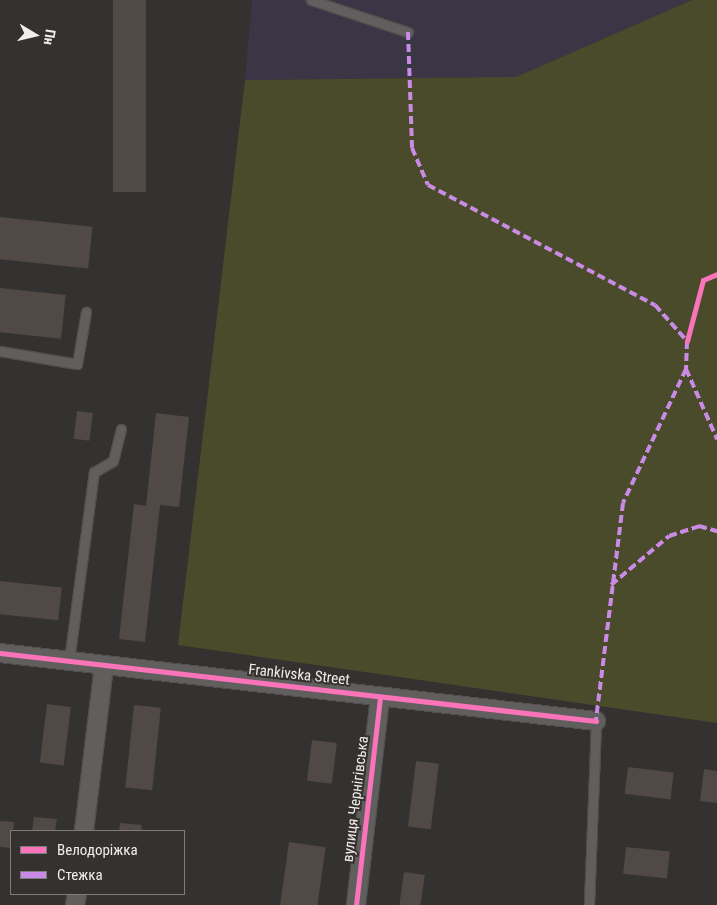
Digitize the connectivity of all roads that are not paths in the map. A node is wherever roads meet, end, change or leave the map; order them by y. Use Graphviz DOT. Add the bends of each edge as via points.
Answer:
graph roads {
  1 [pos="311,0"];
  2 [pos="408,32"];
  3 [pos="86,312"];
  4 [pos="0,351"];
  5 [pos="121,429"];
  6 [pos="0,653"];
  7 [pos="69,661"];
  8 [pos="104,665"];
  9 [pos="380,696"];
  10 [pos="596,721"];
  11 [pos="84,830"];
  12 [pos="356,905"];
  13 [pos="589,905"];
  1 -- 2 [label="lane"];
  3 -- 4 [label="lane" via="77,364"];
  5 -- 7 [label="lane" via="113,461 94,472"];
  6 -- 7 [label="street, Frankivska Street"];
  7 -- 8 [label="street, Frankivska Street"];
  8 -- 9 [label="street, Frankivska Street"];
  8 -- 11 [label="street"];
  9 -- 10 [label="street, Frankivska Street"];
  9 -- 12 [label="street, вулиця Чернігівська"];
  10 -- 13 [label="lane"];
}
